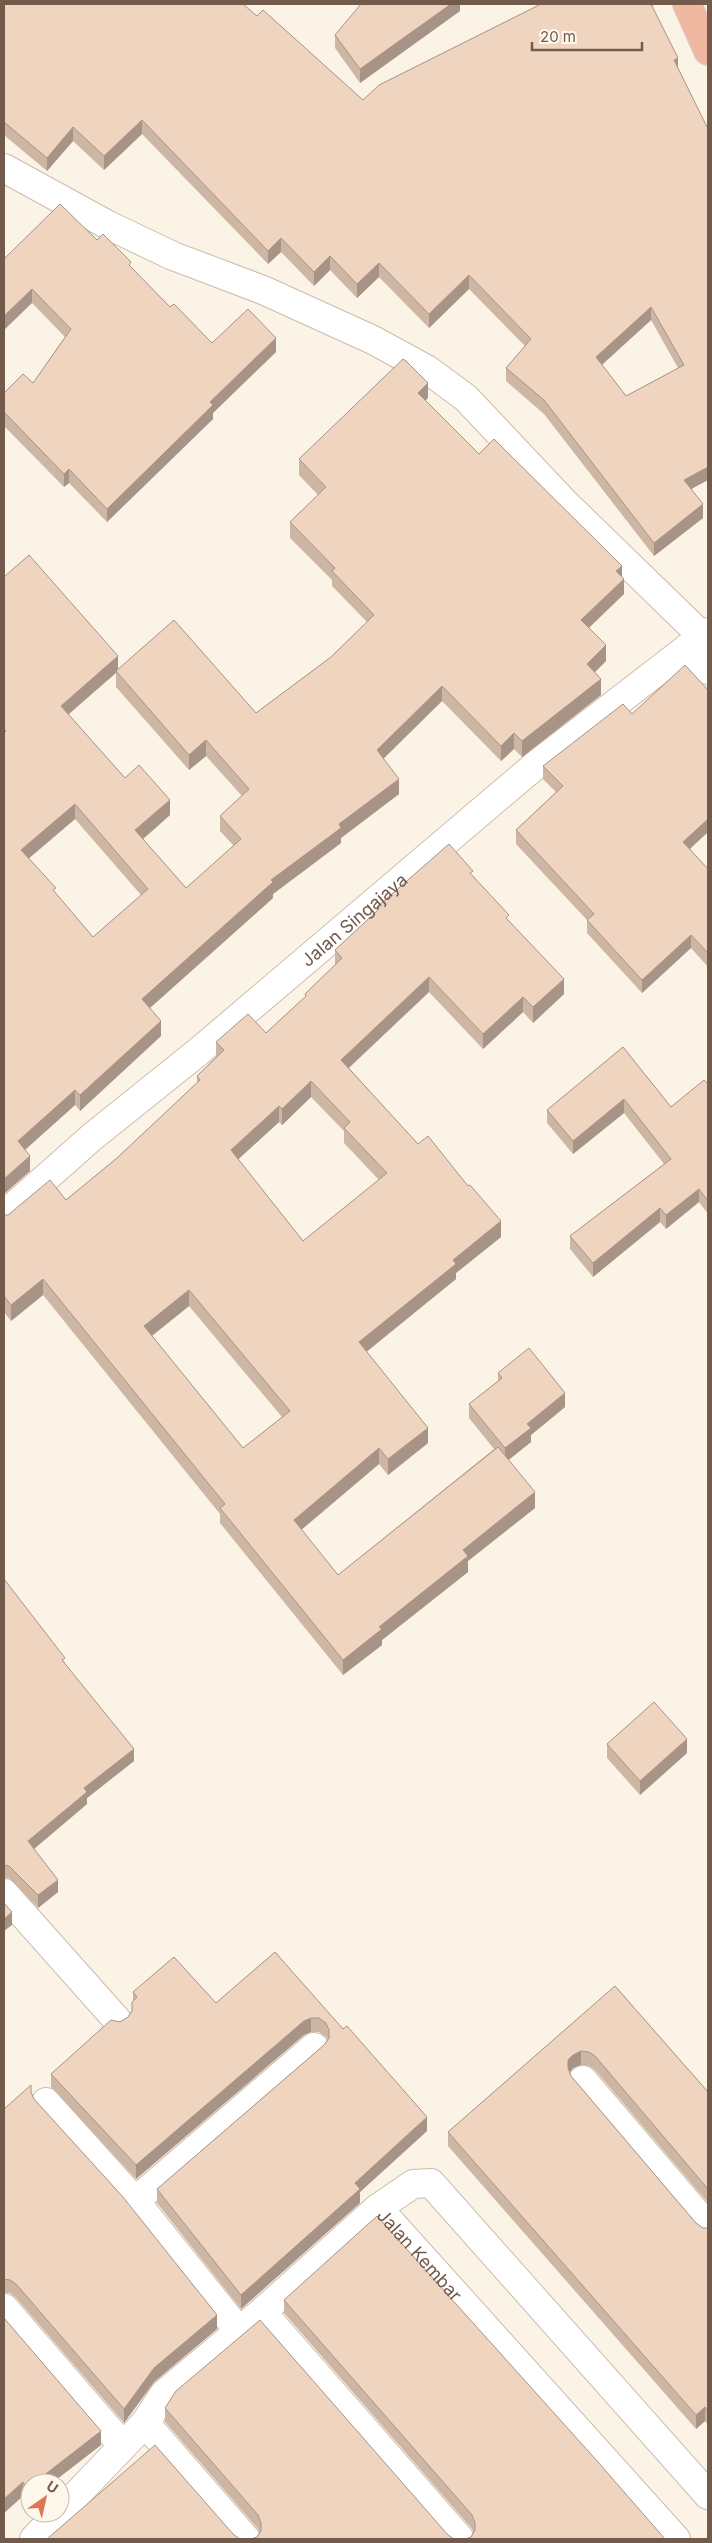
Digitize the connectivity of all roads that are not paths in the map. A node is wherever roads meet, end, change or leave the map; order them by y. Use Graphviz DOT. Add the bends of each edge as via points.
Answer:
graph roads {
  1 [pos="687,4"];
  2 [pos="708,51"];
  3 [pos="4,168"];
  4 [pos="700,638"];
  5 [pos="708,670"];
  6 [pos="4,1215"];
  7 [pos="4,1893"];
  8 [pos="117,2020"];
  9 [pos="314,2047"];
  10 [pos="583,2080"];
  11 [pos="46,2102"];
  12 [pos="135,2201"];
  13 [pos="378,2208"];
  14 [pos="708,2226"];
  15 [pos="4,2308"];
  16 [pos="262,2312"];
  17 [pos="239,2331"];
  18 [pos="145,2423"];
  19 [pos="123,2446"];
  20 [pos="708,2495"];
  21 [pos="70,2502"];
  22 [pos="50,2523"];
  23 [pos="34,2539"];
  24 [pos="246,2539"];
  25 [pos="460,2539"];
  26 [pos="676,2539"];
  1 -- 2 [label="highway"];
  3 -- 4 [label="street" via="124,233 173,256 263,290 373,340 428,370 466,398"];
  4 -- 5 [label="street"];
  4 -- 6 [label="street, Jalan Singajaya" via="537,764 198,1052 92,1137"];
  7 -- 8 [label="street"];
  9 -- 12 [label="street"];
  10 -- 14 [label="street"];
  11 -- 12 [label="street"];
  12 -- 17 [label="street"];
  13 -- 16 [label="street, Jalan Kembar"];
  13 -- 20 [label="street" via="413,2184 431,2183"];
  13 -- 26 [label="street, Jalan Kembar"];
  15 -- 19 [label="street"];
  16 -- 17 [label="street, Jalan Kembar"];
  16 -- 25 [label="street"];
  17 -- 18 [label="street, Jalan Kembar" via="164,2394"];
  18 -- 19 [label="street, Jalan Kembar"];
  18 -- 24 [label="street"];
  19 -- 21 [label="street, Jalan Kembar"];
  22 -- 23 [label="street, Jalan Kembar"];
}
